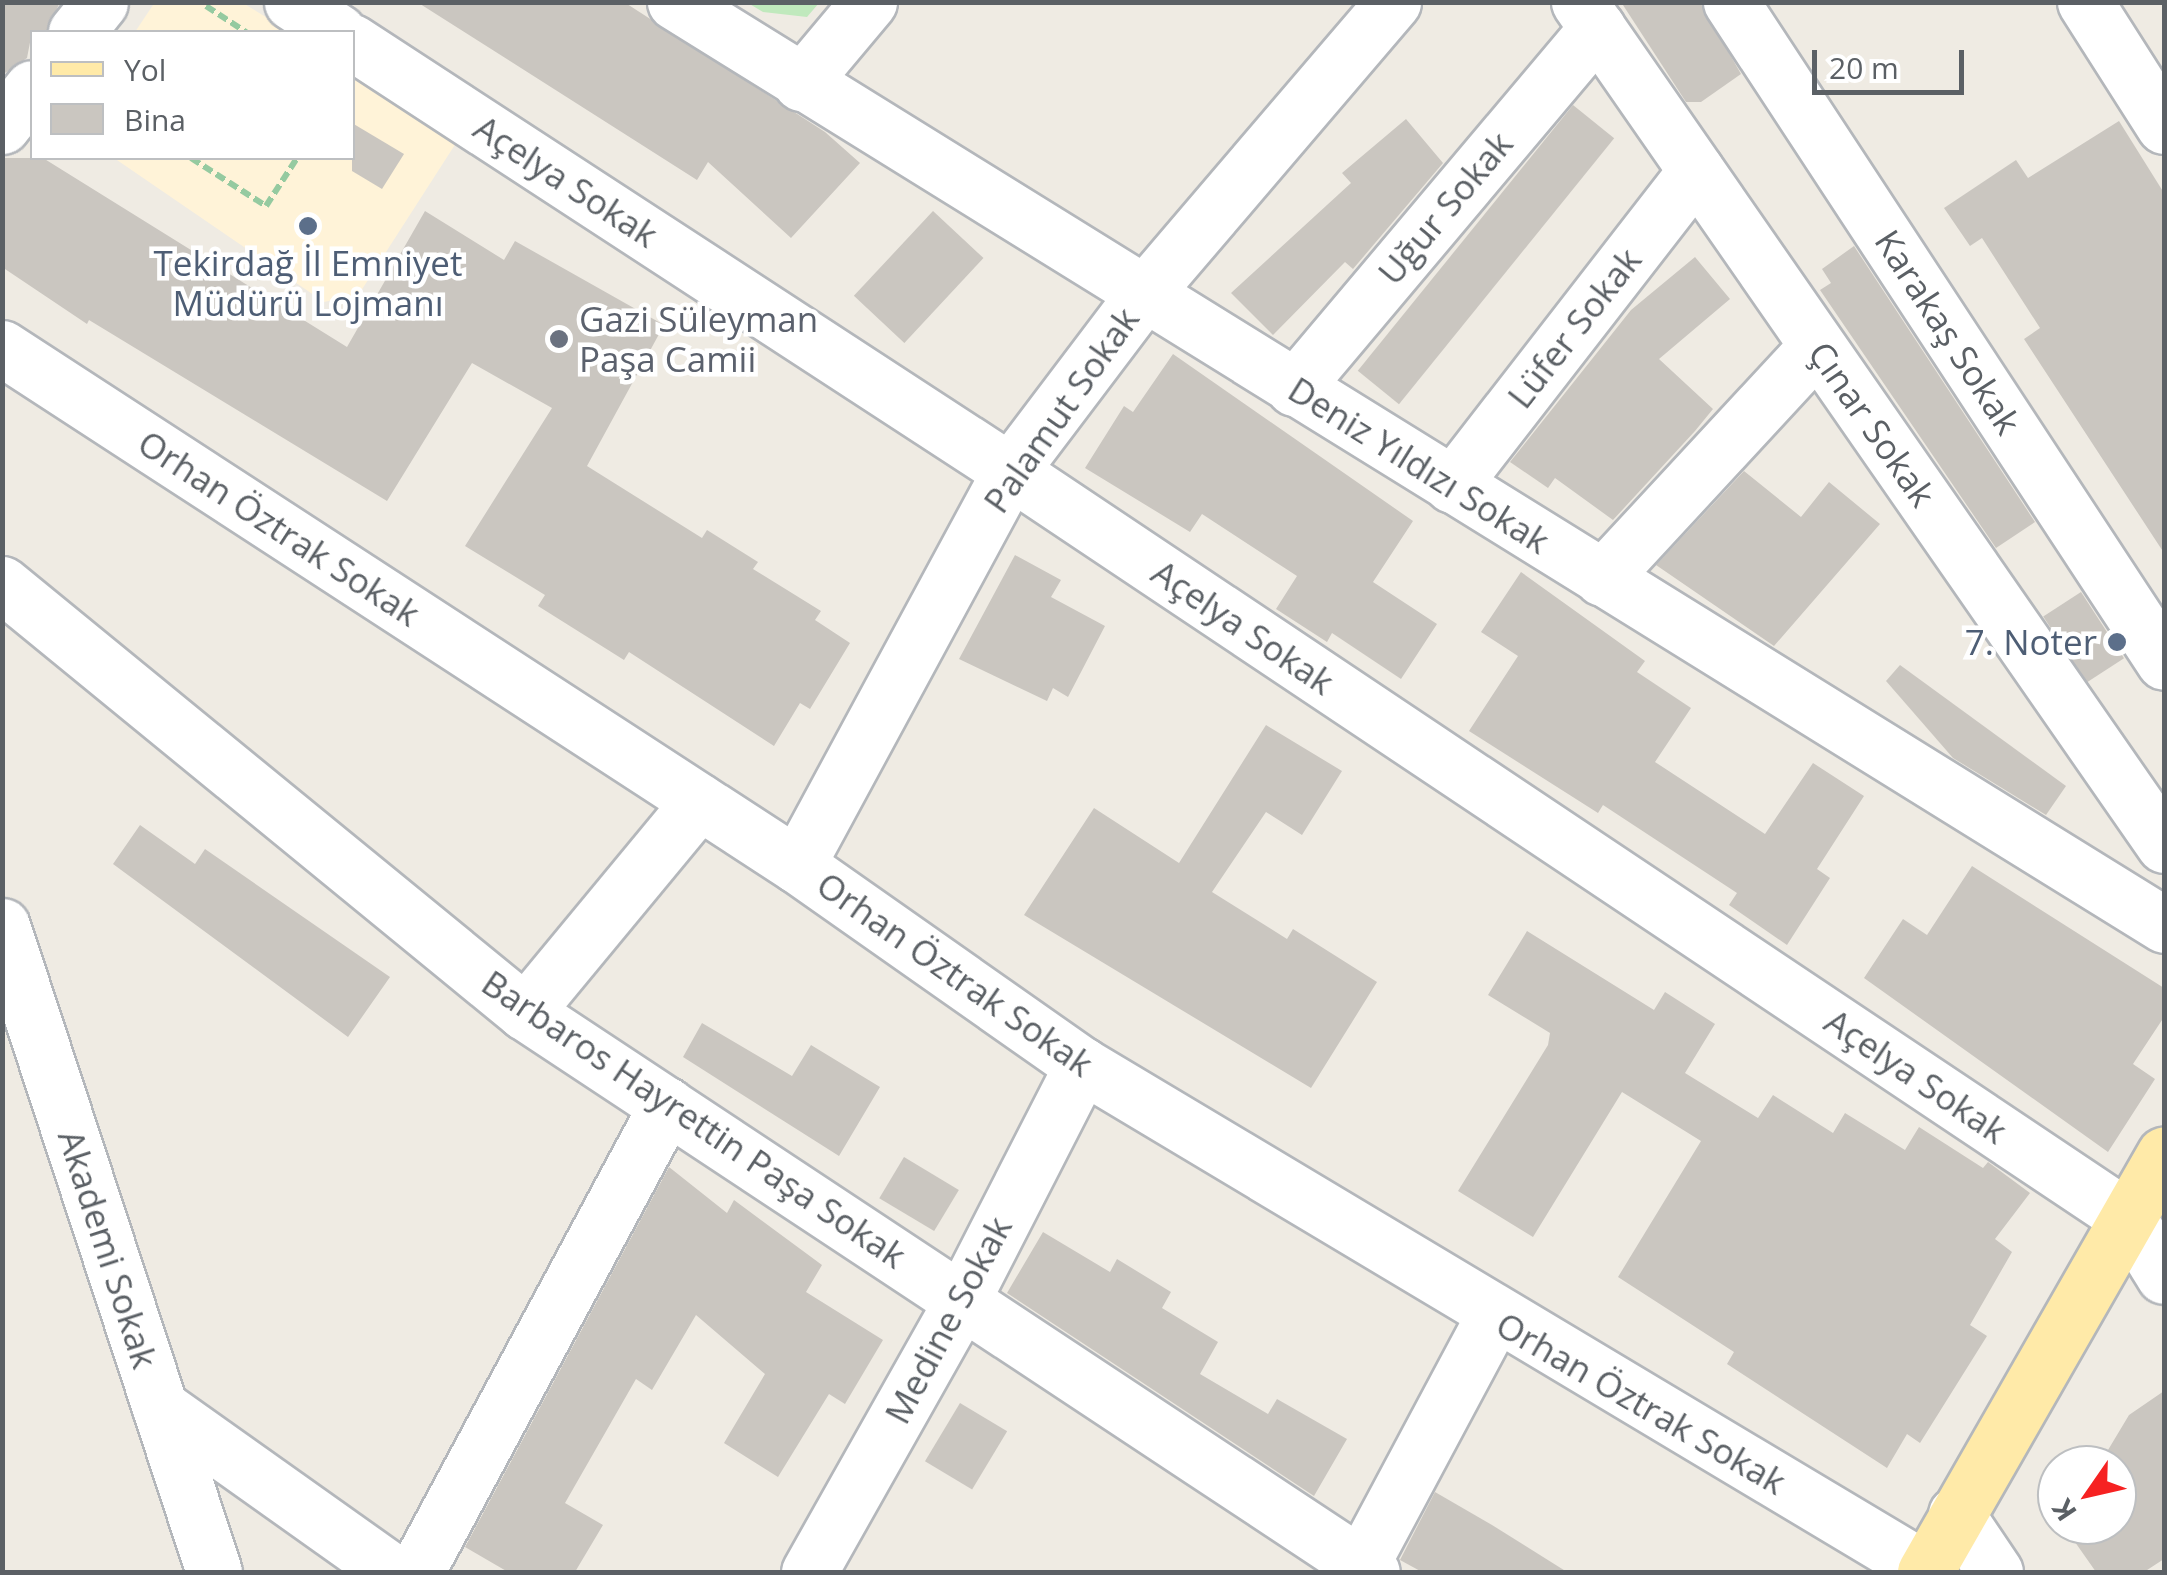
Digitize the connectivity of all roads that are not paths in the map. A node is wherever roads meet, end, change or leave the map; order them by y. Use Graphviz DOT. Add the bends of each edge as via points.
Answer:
graph roads {
  1 [pos="100,2"];
  2 [pos="292,2"];
  3 [pos="675,2"];
  4 [pos="869,2"];
  5 [pos="1732,2"];
  6 [pos="2085,2"];
  7 [pos="1377,7"];
  8 [pos="1588,15"];
  9 [pos="78,30"];
  10 [pos="335,30"];
  11 [pos="355,44"];
  12 [pos="800,83"];
  13 [pos="30,91"];
  14 [pos="2,126"];
  15 [pos="2164,126"];
  16 [pos="1696,170"];
  17 [pos="1143,294"];
  18 [pos="1817,346"];
  19 [pos="2,348"];
  20 [pos="1294,388"];
  21 [pos="1010,471"];
  22 [pos="1452,485"];
  23 [pos="1602,578"];
  24 [pos="2,584"];
  25 [pos="2164,662"];
  26 [pos="700,802"];
  27 [pos="2164,845"];
  28 [pos="798,865"];
  29 [pos="2164,925"];
  30 [pos="2,926"];
  31 [pos="525,1012"];
  32 [pos="1082,1065"];
  33 [pos="667,1105"];
  34 [pos="2164,1155"];
  35 [pos="2128,1218"];
  36 [pos="2164,1276"];
  37 [pos="962,1300"];
  38 [pos="1493,1316"];
  39 [pos="160,1407"];
  40 [pos="1956,1514"];
  41 [pos="1363,1570"];
  42 [pos="1926,1571"];
  43 [pos="214,1572"];
  44 [pos="392,1572"];
  45 [pos="416,1572"];
  46 [pos="809,1572"];
  47 [pos="1995,1572"];
  1 -- 9 [label="street"];
  2 -- 10 [label="street"];
  3 -- 12 [label="street, Deniz Yıldızı Sokak"];
  4 -- 12 [label="street"];
  5 -- 25 [label="street, Karakaş Sokak"];
  6 -- 15 [label="street"];
  7 -- 17 [label="street, Palamut Sokak"];
  8 -- 16 [label="street, Çınar Sokak"];
  8 -- 20 [label="street, Uğur Sokak"];
  11 -- 21 [label="street, Açelya Sokak"];
  12 -- 17 [label="street, Deniz Yıldızı Sokak"];
  13 -- 14 [label="street"];
  16 -- 18 [label="street, Çınar Sokak"];
  16 -- 22 [label="street, Lüfer Sokak"];
  17 -- 20 [label="street, Deniz Yıldızı Sokak"];
  17 -- 21 [label="street, Palamut Sokak"];
  18 -- 23 [label="street"];
  18 -- 27 [label="street, Çınar Sokak"];
  19 -- 26 [label="street, Orhan Öztrak Sokak"];
  20 -- 22 [label="street, Deniz Yıldızı Sokak"];
  21 -- 28 [label="street, Palamut Sokak"];
  21 -- 35 [label="street, Açelya Sokak"];
  22 -- 23 [label="street, Deniz Yıldızı Sokak"];
  23 -- 29 [label="street, Deniz Yıldızı Sokak"];
  24 -- 31 [label="street, Barbaros Hayrettin Paşa Sokak"];
  26 -- 28 [label="street, Orhan Öztrak Sokak"];
  26 -- 31 [label="street"];
  28 -- 32 [label="street, Orhan Öztrak Sokak"];
  30 -- 39 [label="street, Akademi Sokak"];
  31 -- 33 [label="street, Barbaros Hayrettin Paşa Sokak"];
  32 -- 37 [label="street, Medine Sokak"];
  32 -- 38 [label="street, Orhan Öztrak Sokak"];
  33 -- 37 [label="street, Barbaros Hayrettin Paşa Sokak"];
  33 -- 45 [label="street"];
  34 -- 35 [label="main road"];
  35 -- 36 [label="street"];
  35 -- 40 [label="main road"];
  37 -- 41 [label="street, Barbaros Hayrettin Paşa Sokak"];
  37 -- 46 [label="street, Medine Sokak"];
  38 -- 41 [label="street"];
  38 -- 42 [label="street, Orhan Öztrak Sokak"];
  39 -- 43 [label="street, Akademi Sokak"];
  39 -- 44 [label="street"];
  40 -- 42 [label="main road"];
  40 -- 47 [label="street"];
}
